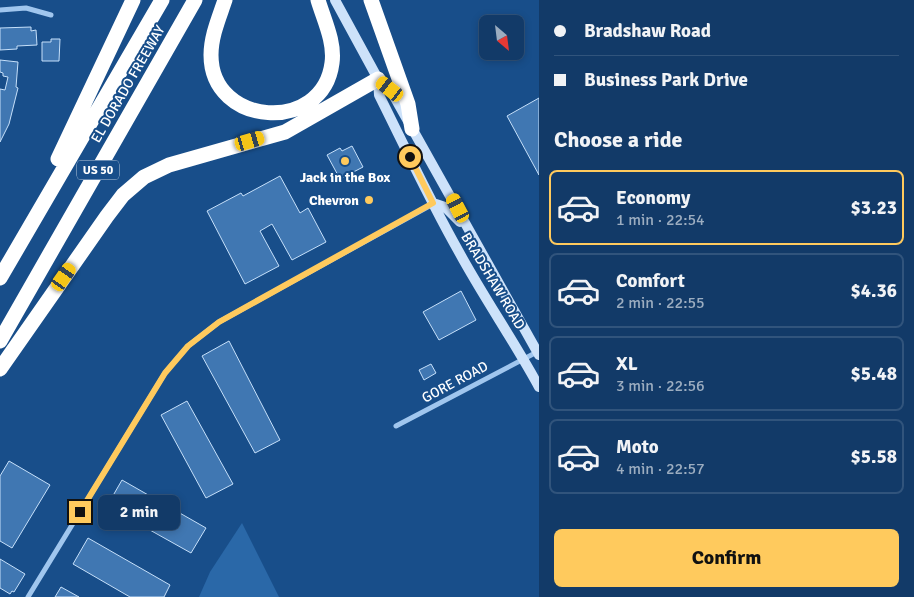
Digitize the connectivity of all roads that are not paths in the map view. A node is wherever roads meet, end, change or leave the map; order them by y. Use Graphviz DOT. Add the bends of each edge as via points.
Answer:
graph roads {
  1 [pos="133,0"];
  2 [pos="162,0"];
  3 [pos="195,0"];
  4 [pos="225,0"];
  5 [pos="318,0"];
  6 [pos="335,0"];
  7 [pos="371,0"];
  8 [pos="0,10"];
  9 [pos="51,15"];
  10 [pos="378,79"];
  11 [pos="412,128"];
  12 [pos="433,203"];
  13 [pos="480,250"];
  14 [pos="9,262"];
  15 [pos="0,278"];
  16 [pos="0,341"];
  17 [pos="538,353"];
  18 [pos="524,359"];
  19 [pos="0,369"];
  20 [pos="539,387"];
  21 [pos="396,426"];
  22 [pos="28,597"];
  1 -- 14 [label="highway"];
  2 -- 14 [label="highway, EL DORADO FREEWAY / US 50"];
  3 -- 16 [label="highway, EL DORADO FREEWAY / US 50"];
  4 -- 5 [label="highway" via="213,37 211,56 215,76 225,92 240,105 258,113 278,114 297,109 312,99 325,84 332,64 332,44"];
  6 -- 10 [label="main road, BRADSHAW ROAD"];
  7 -- 11 [label="highway" via="408,104"];
  8 -- 9 [label="street" via="26,8"];
  10 -- 11 [label="main road, BRADSHAW ROAD" via="390,89"];
  10 -- 12 [label="main road, BRADSHAW ROAD" via="379,95"];
  10 -- 19 [label="highway" via="285,132 169,165 144,178 123,195 107,216"];
  11 -- 13 [label="main road, BRADSHAW ROAD"];
  12 -- 13 [label="main road" via="454,214"];
  12 -- 18 [label="main road, BRADSHAW ROAD" via="459,253"];
  12 -- 22 [label="street" via="219,322 188,346 165,373"];
  13 -- 17 [label="main road, BRADSHAW ROAD"];
  14 -- 15 [label="highway, EL DORADO FREEWAY / US 50"];
  17 -- 18 [label="street, GORE ROAD"];
  18 -- 20 [label="main road, BRADSHAW ROAD"];
  18 -- 21 [label="street, GORE ROAD"];
}
